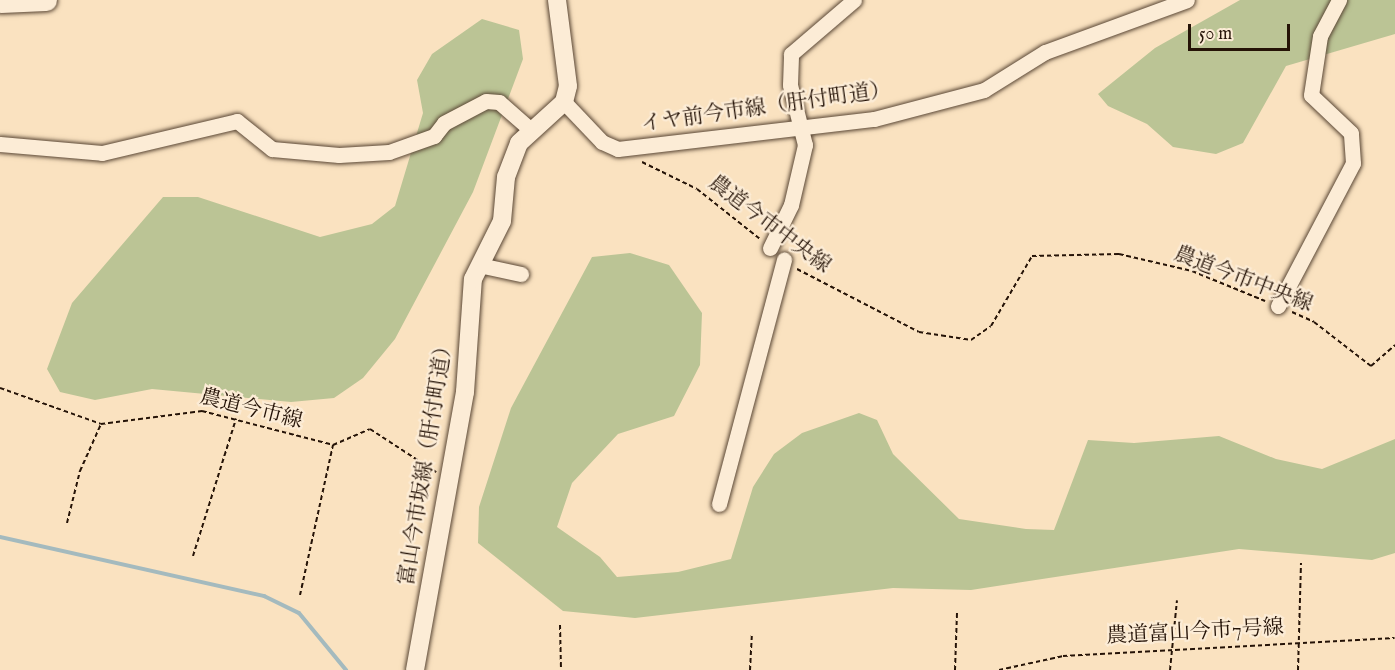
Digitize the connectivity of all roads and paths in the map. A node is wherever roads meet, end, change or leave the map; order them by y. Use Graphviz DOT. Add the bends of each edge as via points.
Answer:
graph roads {
  1 [pos="46,0"];
  2 [pos="557,0"];
  3 [pos="854,0"];
  4 [pos="1187,0"];
  5 [pos="1339,0"];
  6 [pos="0,2"];
  7 [pos="564,102"];
  8 [pos="803,125"];
  9 [pos="531,130"];
  10 [pos="0,144"];
  11 [pos="618,149"];
  12 [pos="770,248"];
  13 [pos="784,259"];
  14 [pos="479,265"];
  15 [pos="521,274"];
  16 [pos="1278,306"];
  17 [pos="1395,345"];
  18 [pos="0,388"];
  19 [pos="236,419"];
  20 [pos="101,423"];
  21 [pos="333,445"];
  22 [pos="448,479"];
  23 [pos="719,504"];
  24 [pos="68,523"];
  25 [pos="193,556"];
  26 [pos="1301,563"];
  27 [pos="300,595"];
  28 [pos="1177,600"];
  29 [pos="957,613"];
  30 [pos="560,624"];
  31 [pos="752,635"];
  32 [pos="1395,638"];
  33 [pos="1296,642"];
  34 [pos="1169,652"];
  35 [pos="415,670"];
  36 [pos="561,670"];
  37 [pos="750,670"];
  38 [pos="955,670"];
  39 [pos="999,670"];
  40 [pos="1170,670"];
  41 [pos="1298,670"];
  1 -- 6 [label="main road"];
  2 -- 7 [label="street" via="568,86"];
  3 -- 8 [label="street" via="791,54 790,85"];
  4 -- 8 [label="street, イヤ前今市線（肝付町道）" via="1045,52 984,90 874,119"];
  5 -- 16 [label="street" via="1320,36 1311,95 1352,133 1353,163"];
  7 -- 9 [label="street, 富山今市坂線（肝付町道）"];
  7 -- 11 [label="street, イヤ前今市線（肝付町道）" via="602,142"];
  8 -- 11 [label="street, イヤ前今市線（肝付町道）"];
  8 -- 12 [label="street" via="803,167"];
  9 -- 10 [label="street" via="499,102 486,101 444,123 434,136 389,152 339,155 272,148 237,121 102,153"];
  9 -- 14 [label="street, 富山今市坂線（肝付町道）" via="511,160 502,221"];
  11 -- 12 [label="path, 農道今市中央線" via="697,189"];
  13 -- 16 [label="path, 農道今市中央線" via="919,332 971,340 991,326 1032,256 1119,254 1192,271"];
  13 -- 23 [label="street"];
  14 -- 15 [label="street"];
  14 -- 22 [label="street, 富山今市坂線（肝付町道）" via="465,392"];
  16 -- 17 [label="path, 農道今市中央線" via="1314,322 1371,366"];
  18 -- 20 [label="path, 農道今市線"];
  19 -- 20 [label="path, 農道今市線" via="180,410"];
  19 -- 21 [label="path, 農道今市線"];
  19 -- 25 [label="path"];
  20 -- 24 [label="path" via="80,471"];
  21 -- 22 [label="path" via="370,429"];
  21 -- 27 [label="path"];
  22 -- 35 [label="street, 富山今市坂線（肝付町道）"];
  26 -- 33 [label="path"];
  28 -- 34 [label="path"];
  29 -- 38 [label="path"];
  30 -- 36 [label="path"];
  31 -- 37 [label="path"];
  32 -- 33 [label="path, 農道富山今市7号線"];
  33 -- 34 [label="path, 農道富山今市7号線"];
  33 -- 41 [label="path"];
  34 -- 39 [label="path, 農道富山今市7号線" via="1063,656"];
  34 -- 40 [label="path"];
}
